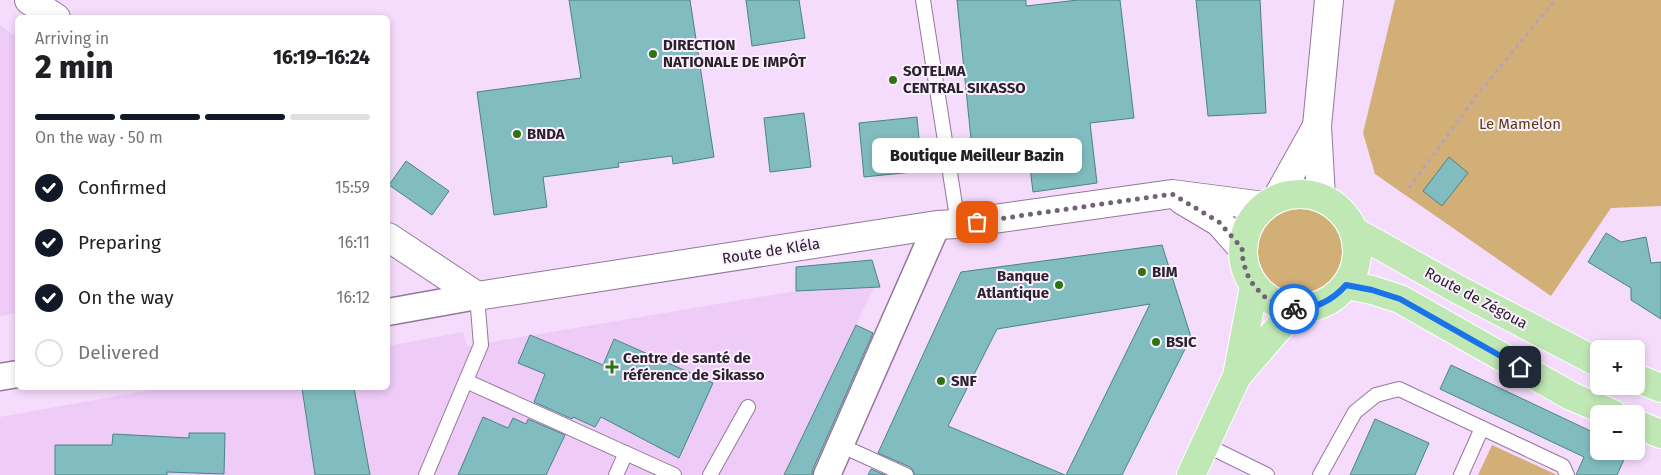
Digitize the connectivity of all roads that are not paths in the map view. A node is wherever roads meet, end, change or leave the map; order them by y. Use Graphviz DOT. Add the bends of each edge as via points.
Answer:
graph roads {
  1 [pos="29,0"];
  2 [pos="923,0"];
  3 [pos="1329,0"];
  4 [pos="52,15"];
  5 [pos="1317,126"];
  6 [pos="1172,194"];
  7 [pos="1321,197"];
  8 [pos="1270,202"];
  9 [pos="948,225"];
  10 [pos="1354,231"];
  11 [pos="390,238"];
  12 [pos="1242,248"];
  13 [pos="1346,285"];
  14 [pos="1254,286"];
  15 [pos="477,296"];
  16 [pos="1295,309"];
  17 [pos="390,312"];
  18 [pos="1590,358"];
  19 [pos="15,374"];
  20 [pos="1237,376"];
  21 [pos="0,377"];
  22 [pos="466,381"];
  23 [pos="1645,382"];
  24 [pos="1661,388"];
  25 [pos="1592,405"];
  26 [pos="748,407"];
  27 [pos="1482,428"];
  28 [pos="1645,428"];
  29 [pos="1661,434"];
  30 [pos="840,444"];
  31 [pos="1206,445"];
  32 [pos="626,453"];
  33 [pos="426,475"];
  34 [pos="616,475"];
  35 [pos="674,475"];
  36 [pos="710,475"];
  37 [pos="826,475"];
  38 [pos="906,475"];
  39 [pos="1191,475"];
  40 [pos="1267,475"];
  41 [pos="1320,475"];
  42 [pos="1461,475"];
  43 [pos="1567,475"];
  1 -- 4 [label="main road"];
  2 -- 9 [label="lane"];
  3 -- 5 [label="main road"];
  5 -- 7 [label="main road"];
  5 -- 8 [label="main road"];
  6 -- 8 [label="main road, Route de Kléla"];
  6 -- 9 [label="main road, Route de Kléla"];
  6 -- 12 [label="main road" via="1219,222"];
  7 -- 8 [label="main road" via="1307,193 1292,194"];
  7 -- 10 [label="main road" via="1347,217"];
  8 -- 12 [label="main road" via="1249,225"];
  9 -- 15 [label="main road, Route de Kléla"];
  9 -- 30 [label="street"];
  10 -- 13 [label="main road" via="1358,244 1357,259"];
  10 -- 18 [label="main road, Route de Zégoua"];
  11 -- 15 [label="main road"];
  12 -- 14 [label="main road" via="1247,274"];
  13 -- 16 [label="main road" via="1339,294 1324,303"];
  13 -- 25 [label="main road" via="1400,299"];
  14 -- 16 [label="main road" via="1279,305"];
  14 -- 20 [label="main road"];
  15 -- 17 [label="street"];
  15 -- 22 [label="lane" via="481,345"];
  16 -- 20 [label="main road"];
  19 -- 21 [label="street"];
  20 -- 31 [label="main road"];
  22 -- 32 [label="lane"];
  22 -- 33 [label="lane"];
  23 -- 24 [label="main road"];
  26 -- 36 [label="lane"];
  27 -- 41 [label="lane" via="1399,389 1376,396 1355,412"];
  27 -- 42 [label="lane"];
  27 -- 43 [label="lane" via="1563,466"];
  28 -- 29 [label="main road"];
  30 -- 37 [label="street"];
  30 -- 38 [label="lane"];
  31 -- 39 [label="main road"];
  31 -- 40 [label="lane"];
  32 -- 34 [label="lane"];
  32 -- 35 [label="lane"];
}
